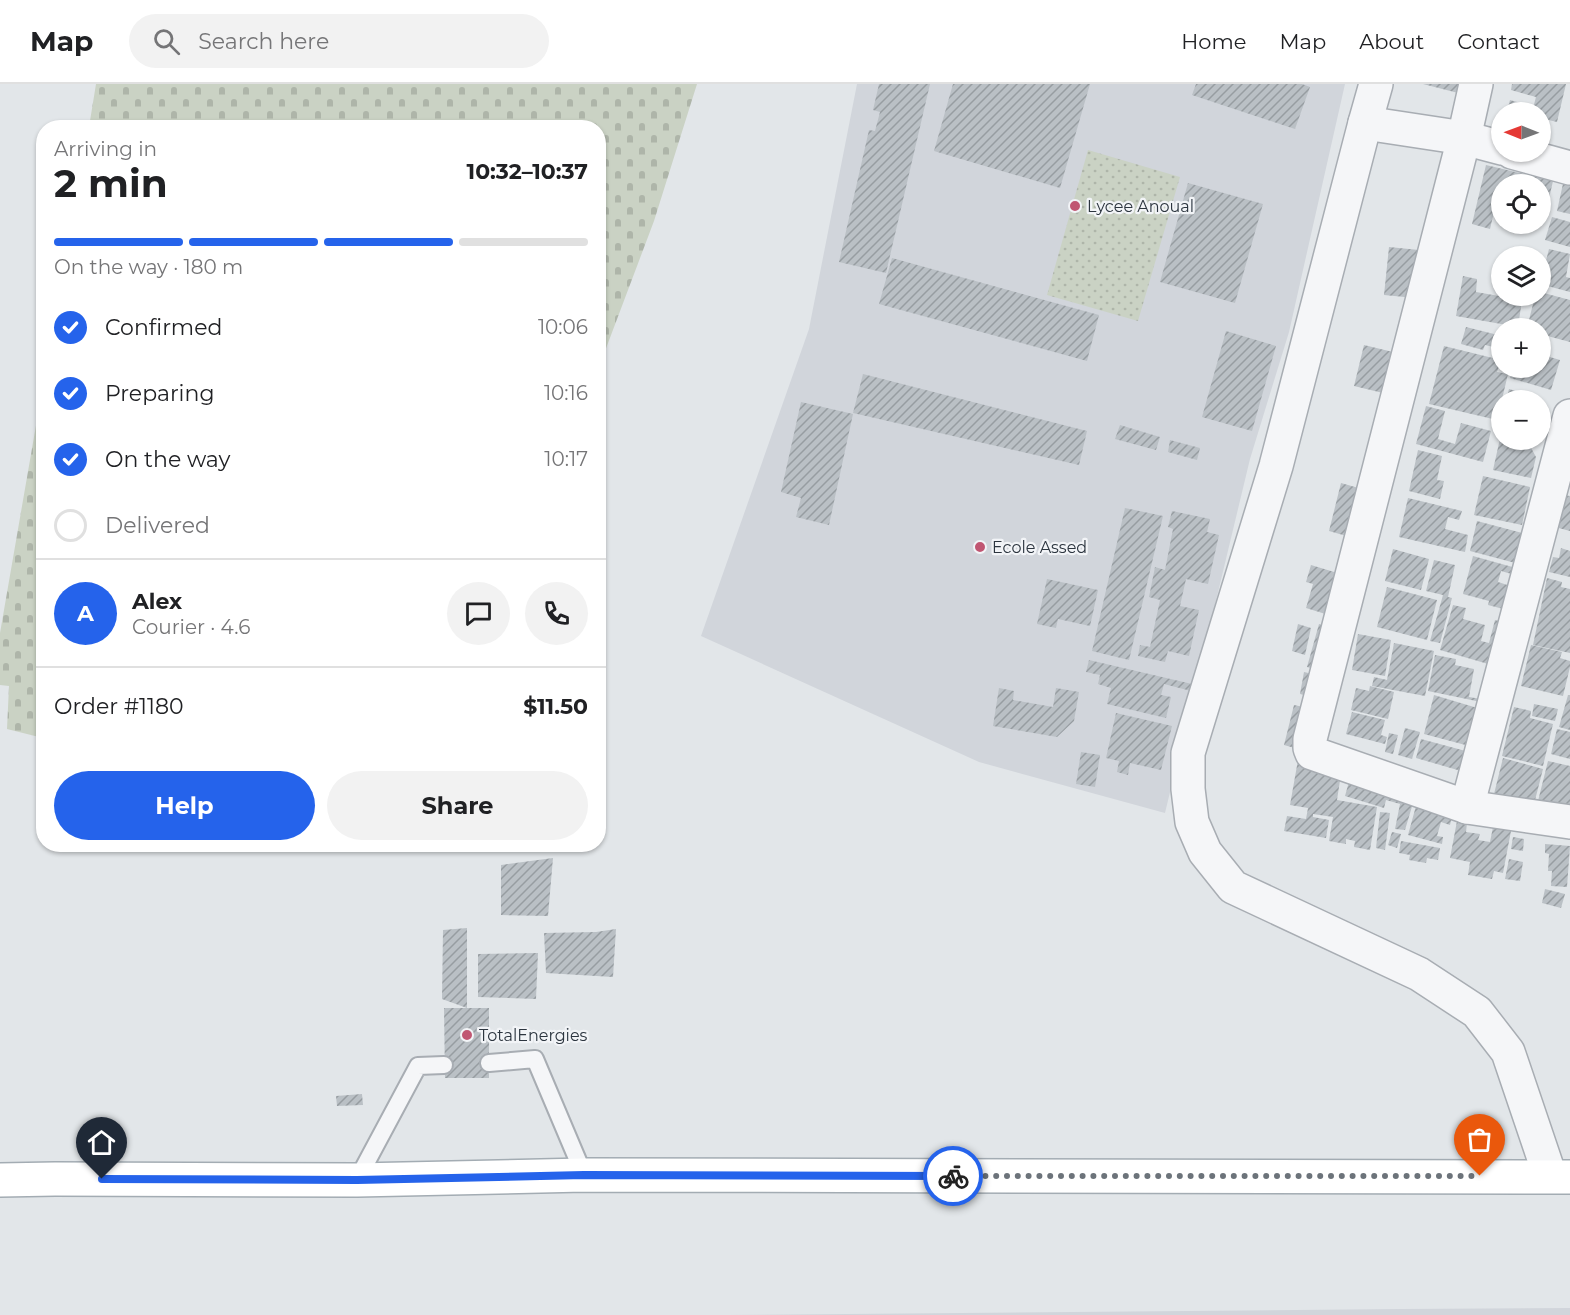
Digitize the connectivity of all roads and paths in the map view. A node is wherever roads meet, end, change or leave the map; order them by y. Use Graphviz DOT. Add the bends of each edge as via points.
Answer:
graph roads {
  1 [pos="1376,84"];
  2 [pos="1476,84"];
  3 [pos="1365,123"];
  4 [pos="1464,138"];
  5 [pos="1491,145"];
  6 [pos="1548,162"];
  7 [pos="1570,168"];
  8 [pos="1570,416"];
  9 [pos="1467,807"];
  10 [pos="1570,822"];
  11 [pos="489,1063"];
  12 [pos="444,1065"];
  13 [pos="584,1175"];
  14 [pos="1560,1176"];
  15 [pos="0,1180"];
  16 [pos="357,1180"];
  1 -- 3 [label="street"];
  2 -- 4 [label="street"];
  3 -- 4 [label="street"];
  3 -- 14 [label="street" via="1276,466 1188,753 1192,822 1205,852 1233,887 1419,974 1477,1012 1508,1052"];
  4 -- 5 [label="street"];
  4 -- 9 [label="street" via="1310,744 1312,753"];
  6 -- 7 [label="street"];
  8 -- 9 [label="street"];
  9 -- 10 [label="street"];
  11 -- 13 [label="lane" via="535,1059"];
  12 -- 16 [label="lane" via="418,1066"];
  13 -- 14 [label="main road"];
  13 -- 16 [label="main road"];
  15 -- 16 [label="main road"];
}
